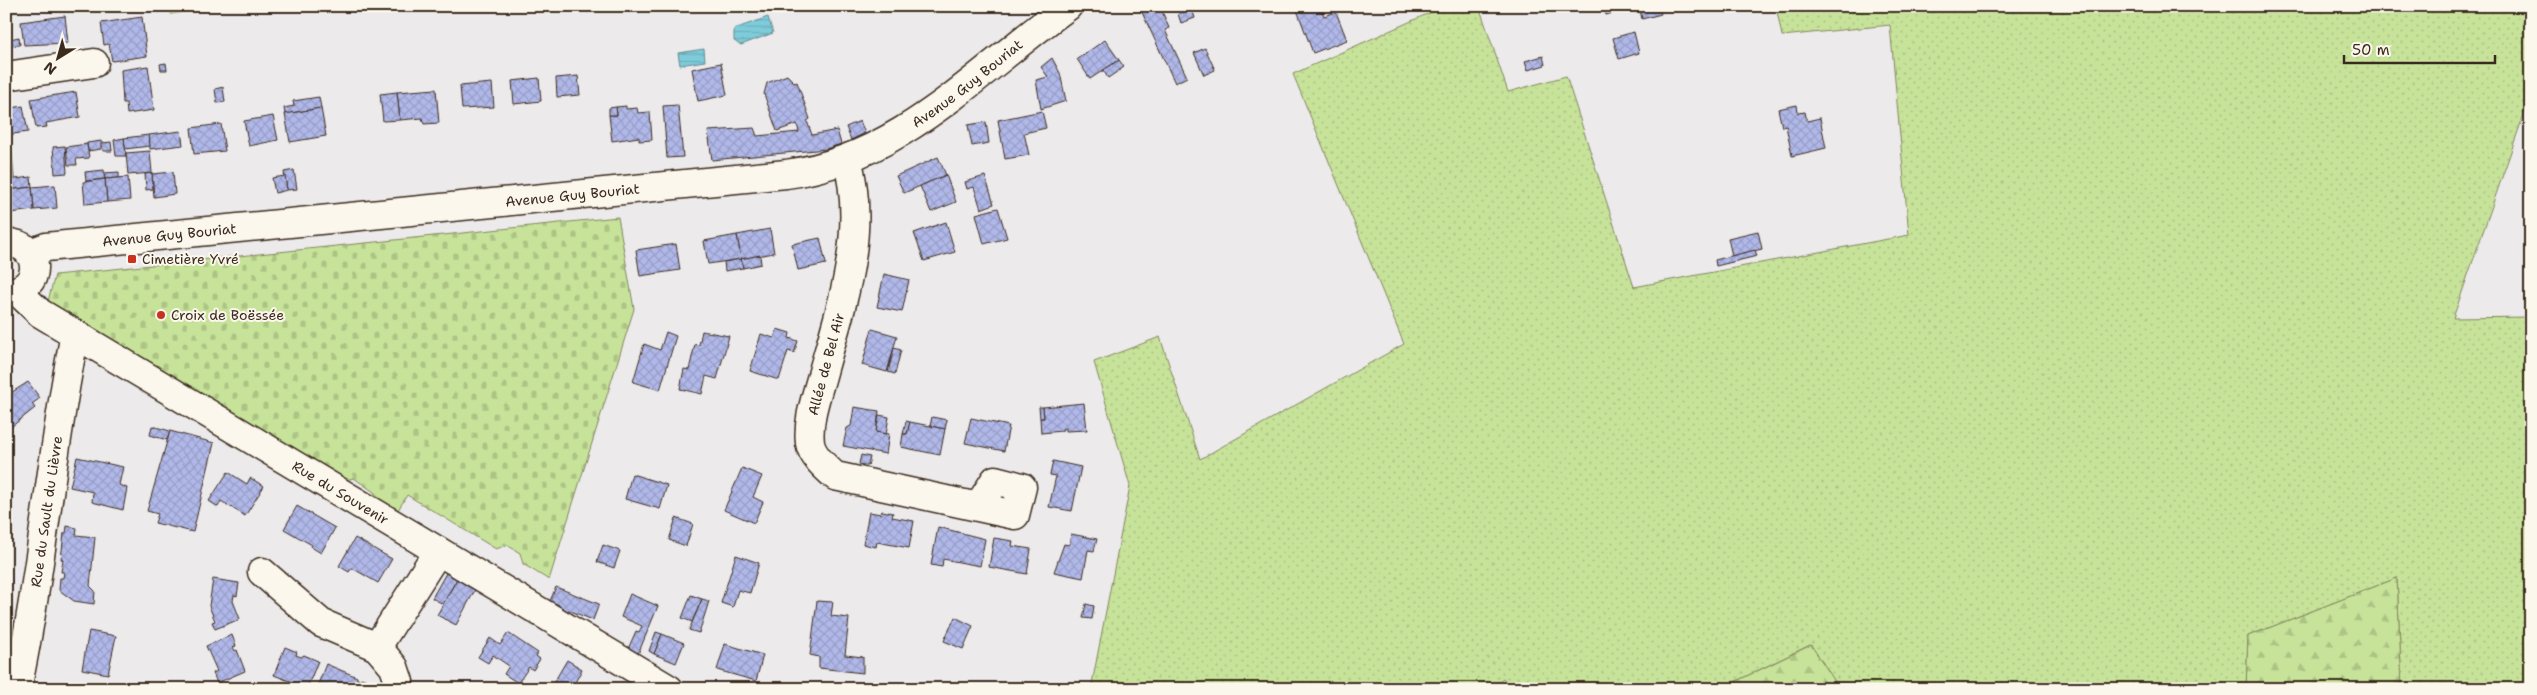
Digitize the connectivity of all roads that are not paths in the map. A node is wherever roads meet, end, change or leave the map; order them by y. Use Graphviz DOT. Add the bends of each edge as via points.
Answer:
graph roads {
  1 [pos="1068,6"];
  2 [pos="94,63"];
  3 [pos="6,76"];
  4 [pos="847,159"];
  5 [pos="18,248"];
  6 [pos="12,292"];
  7 [pos="75,334"];
  8 [pos="978,507"];
  9 [pos="438,551"];
  10 [pos="262,572"];
  11 [pos="377,647"];
  12 [pos="399,682"];
  13 [pos="17,689"];
  14 [pos="669,689"];
  1 -- 4 [label="street, Avenue Guy Bouriat" via="936,110 885,142"];
  2 -- 3 [label="street"];
  4 -- 5 [label="street, Avenue Guy Bouriat" via="786,174"];
  4 -- 8 [label="street, Allée de Bel Air" via="854,226 850,274 811,416 810,445 820,462 835,476"];
  5 -- 6 [label="street" via="34,265 34,273 28,284"];
  6 -- 7 [label="street, Rue du Souvenir"];
  7 -- 9 [label="street, Rue du Souvenir"];
  7 -- 13 [label="street, Rue du Sault du Lièvre"];
  9 -- 11 [label="street"];
  9 -- 14 [label="street, Rue du Souvenir"];
  10 -- 11 [label="street" via="321,623"];
  11 -- 12 [label="street" via="394,667"];
}
